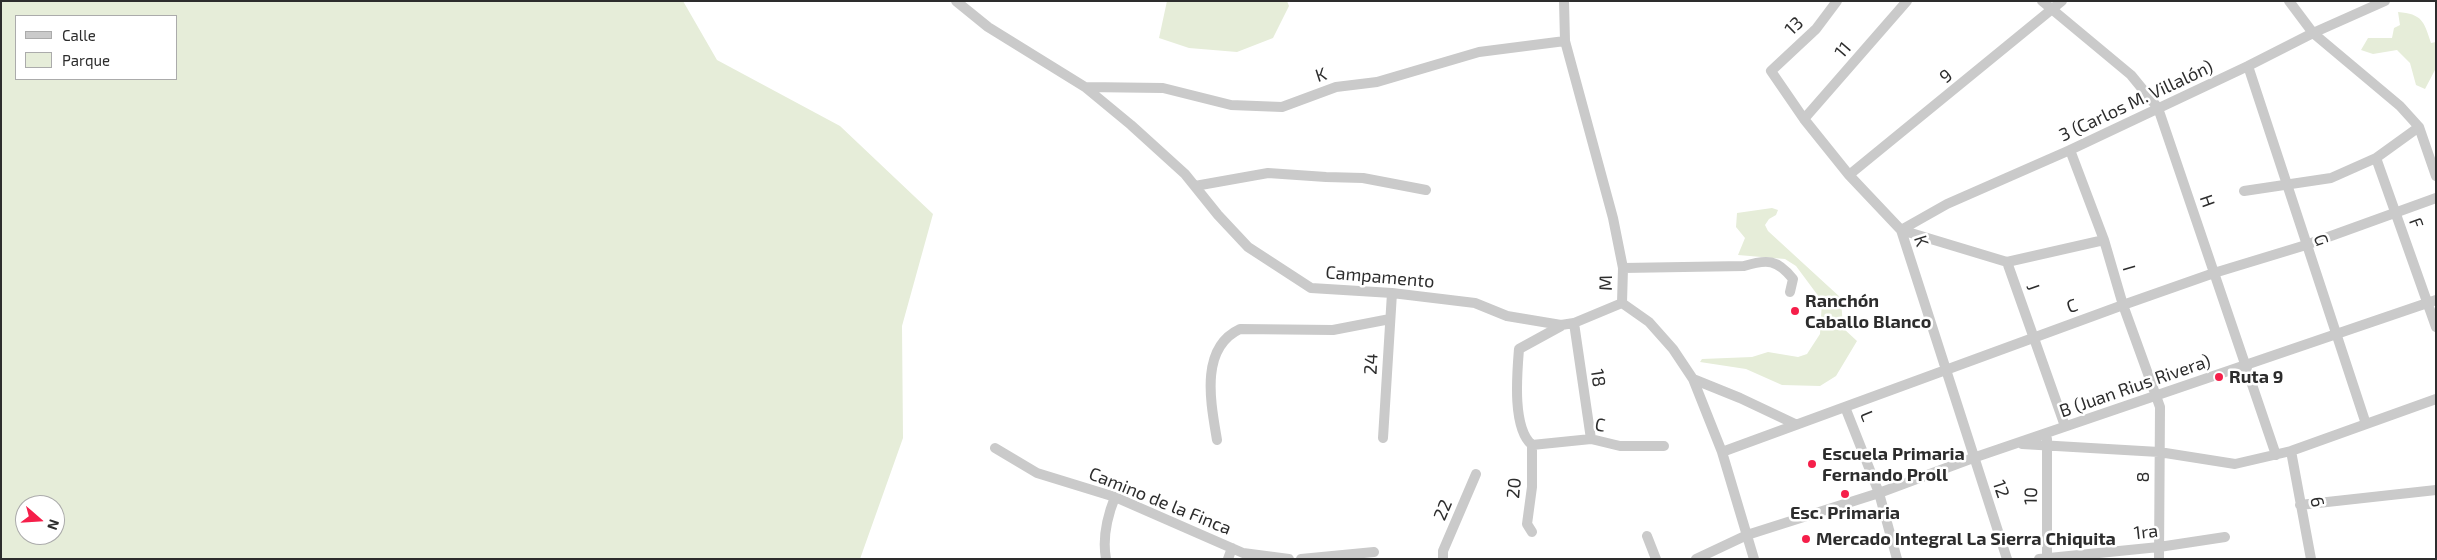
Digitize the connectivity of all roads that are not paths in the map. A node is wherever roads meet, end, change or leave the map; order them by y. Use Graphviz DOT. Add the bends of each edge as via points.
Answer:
graph roads {
  1 [pos="956,1"];
  2 [pos="1564,1"];
  3 [pos="1837,1"];
  4 [pos="1906,1"];
  5 [pos="2042,1"];
  6 [pos="2062,1"];
  7 [pos="2289,1"];
  8 [pos="2385,1"];
  9 [pos="2053,9"];
  10 [pos="2313,33"];
  11 [pos="1565,41"];
  12 [pos="2248,66"];
  13 [pos="1771,72"];
  14 [pos="1085,87"];
  15 [pos="2158,108"];
  16 [pos="1804,119"];
  17 [pos="2419,126"];
  18 [pos="2070,150"];
  19 [pos="2376,158"];
  20 [pos="1849,175"];
  21 [pos="2436,176"];
  22 [pos="2287,185"];
  23 [pos="1195,186"];
  24 [pos="1426,190"];
  25 [pos="2244,191"];
  26 [pos="2436,198"];
  27 [pos="2395,212"];
  28 [pos="1901,230"];
  29 [pos="2104,240"];
  30 [pos="2306,245"];
  31 [pos="2007,262"];
  32 [pos="1623,268"];
  33 [pos="2214,273"];
  34 [pos="1790,292"];
  35 [pos="1392,293"];
  36 [pos="2432,302"];
  37 [pos="1622,303"];
  38 [pos="2123,305"];
  39 [pos="1390,319"];
  40 [pos="1574,323"];
  41 [pos="1561,326"];
  42 [pos="2436,327"];
  43 [pos="2338,335"];
  44 [pos="2033,338"];
  45 [pos="2246,366"];
  46 [pos="1946,369"];
  47 [pos="1693,379"];
  48 [pos="2156,396"];
  49 [pos="2436,399"];
  50 [pos="1846,406"];
  51 [pos="1795,424"];
  52 [pos="2366,424"];
  53 [pos="2065,426"];
  54 [pos="2046,433"];
  55 [pos="1383,438"];
  56 [pos="1591,439"];
  57 [pos="1217,440"];
  58 [pos="2016,443"];
  59 [pos="1532,445"];
  60 [pos="2048,445"];
  61 [pos="1664,446"];
  62 [pos="995,448"];
  63 [pos="2291,451"];
  64 [pos="1722,452"];
  65 [pos="2159,452"];
  66 [pos="2276,454"];
  67 [pos="1973,458"];
  68 [pos="1476,474"];
  69 [pos="2436,490"];
  70 [pos="1879,493"];
  71 [pos="1115,497"];
  72 [pos="2300,505"];
  73 [pos="1532,532"];
  74 [pos="1747,535"];
  75 [pos="1647,536"];
  76 [pos="2225,537"];
  77 [pos="2159,547"];
  78 [pos="1232,548"];
  79 [pos="1374,551"];
  80 [pos="2046,558"];
  81 [pos="1106,559"];
  82 [pos="1228,559"];
  83 [pos="1289,559"];
  84 [pos="1301,559"];
  85 [pos="1443,559"];
  86 [pos="1656,559"];
  87 [pos="1696,559"];
  88 [pos="1754,559"];
  89 [pos="1897,559"];
  90 [pos="2007,559"];
  91 [pos="2039,559"];
  92 [pos="2159,559"];
  93 [pos="2311,559"];
  1 -- 14 [label="street, Campamento" via="988,27"];
  2 -- 11 [label="street, M"];
  3 -- 13 [label="street, 13" via="1816,29"];
  4 -- 16 [label="street, 11"];
  5 -- 9 [label="street, H"];
  6 -- 9 [label="street, 9"];
  7 -- 10 [label="street"];
  8 -- 10 [label="street, 3 (Carlos M. Villalón)"];
  9 -- 15 [label="street, H" via="2131,75"];
  9 -- 20 [label="street, 9"];
  10 -- 12 [label="street, 3 (Carlos M. Villalón)"];
  10 -- 17 [label="street" via="2400,106"];
  11 -- 14 [label="street, K" via="1478,52 1377,82 1336,87 1282,107 1231,105 1162,88"];
  11 -- 32 [label="street, M" via="1613,218"];
  12 -- 15 [label="street, 3 (Carlos M. Villalón)"];
  12 -- 22 [label="street, G"];
  13 -- 16 [label="street, K"];
  14 -- 23 [label="street, Campamento" via="1131,125"];
  15 -- 18 [label="street, 3 (Carlos M. Villalón)"];
  15 -- 33 [label="street, H"];
  16 -- 20 [label="street, K"];
  17 -- 19 [label="street"];
  17 -- 21 [label="street"];
  18 -- 28 [label="street, 3 (Carlos M. Villalón)" via="1947,204"];
  18 -- 29 [label="street, I"];
  19 -- 22 [label="street" via="2331,178"];
  19 -- 27 [label="street, F"];
  20 -- 28 [label="street, K"];
  22 -- 25 [label="street"];
  22 -- 30 [label="street, G"];
  23 -- 24 [label="street" via="1268,173 1363,178"];
  23 -- 35 [label="street, Campamento" via="1248,247 1311,288"];
  26 -- 27 [label="street, C"];
  27 -- 30 [label="street, C"];
  27 -- 36 [label="street, F"];
  28 -- 31 [label="street"];
  28 -- 46 [label="street, K"];
  29 -- 31 [label="street"];
  29 -- 38 [label="street, I"];
  30 -- 33 [label="street, C"];
  30 -- 43 [label="street, G"];
  31 -- 44 [label="street, J"];
  32 -- 34 [label="street" via="1744,266 1768,262 1783,268 1793,279"];
  32 -- 37 [label="street, M"];
  33 -- 38 [label="street, C"];
  33 -- 45 [label="street, H"];
  35 -- 39 [label="street, 24"];
  35 -- 41 [label="street, Campamento" via="1475,303 1507,316"];
  36 -- 42 [label="street, F"];
  36 -- 43 [label="street, B (Juan Rius Rivera)"];
  37 -- 40 [label="street, Campamento"];
  37 -- 47 [label="street, M" via="1649,322"];
  38 -- 44 [label="street, C"];
  38 -- 48 [label="street, I"];
  39 -- 55 [label="street, 24"];
  39 -- 57 [label="street" via="1334,330 1240,329 1233,332 1215,351 1213,364 1213,415"];
  40 -- 41 [label="street, Campamento"];
  40 -- 56 [label="street, 18"];
  41 -- 59 [label="street" via="1519,349 1516,388 1523,435"];
  43 -- 45 [label="street, B (Juan Rius Rivera)"];
  43 -- 52 [label="street, G"];
  44 -- 46 [label="street, C"];
  44 -- 53 [label="street, J"];
  45 -- 48 [label="street, B (Juan Rius Rivera)"];
  45 -- 66 [label="street, H"];
  46 -- 50 [label="street, C"];
  46 -- 67 [label="street, K"];
  47 -- 51 [label="street"];
  47 -- 64 [label="street, M"];
  48 -- 53 [label="street, B (Juan Rius Rivera)"];
  48 -- 65 [label="street, 8" via="2160,407"];
  49 -- 52 [label="street"];
  50 -- 51 [label="street, C"];
  50 -- 70 [label="street, L"];
  51 -- 64 [label="street, C"];
  52 -- 63 [label="street"];
  53 -- 54 [label="street, B (Juan Rius Rivera)"];
  54 -- 58 [label="street, B (Juan Rius Rivera)"];
  54 -- 60 [label="street, 10"];
  56 -- 59 [label="street, C"];
  56 -- 61 [label="street, C" via="1620,446"];
  58 -- 60 [label="street"];
  58 -- 67 [label="street, B (Juan Rius Rivera)"];
  59 -- 73 [label="street, 20" via="1532,487 1527,524"];
  60 -- 65 [label="street"];
  60 -- 80 [label="street, 10"];
  62 -- 71 [label="street, Camino de la Finca" via="1037,473"];
  63 -- 66 [label="street"];
  63 -- 72 [label="street, 6"];
  64 -- 74 [label="street, M"];
  65 -- 66 [label="street" via="2235,464"];
  65 -- 77 [label="street, 8"];
  67 -- 70 [label="street, B (Juan Rius Rivera)"];
  67 -- 90 [label="street, 12"];
  68 -- 85 [label="street, 22" via="1443,551"];
  69 -- 72 [label="street"];
  70 -- 74 [label="street, B (Juan Rius Rivera)"];
  70 -- 89 [label="street, L"];
  71 -- 78 [label="street, Camino de la Finca"];
  71 -- 81 [label="street" via="1106,521"];
  72 -- 93 [label="street, 6"];
  74 -- 87 [label="street, B (Juan Rius Rivera)"];
  74 -- 88 [label="street, M"];
  75 -- 86 [label="street"];
  76 -- 77 [label="street, 1ra"];
  77 -- 80 [label="street, 1ra"];
  77 -- 92 [label="street, 8"];
  78 -- 82 [label="street"];
  78 -- 83 [label="street, Camino de la Finca" via="1243,553"];
  79 -- 84 [label="street"];
  80 -- 91 [label="street, 1ra"];
}
